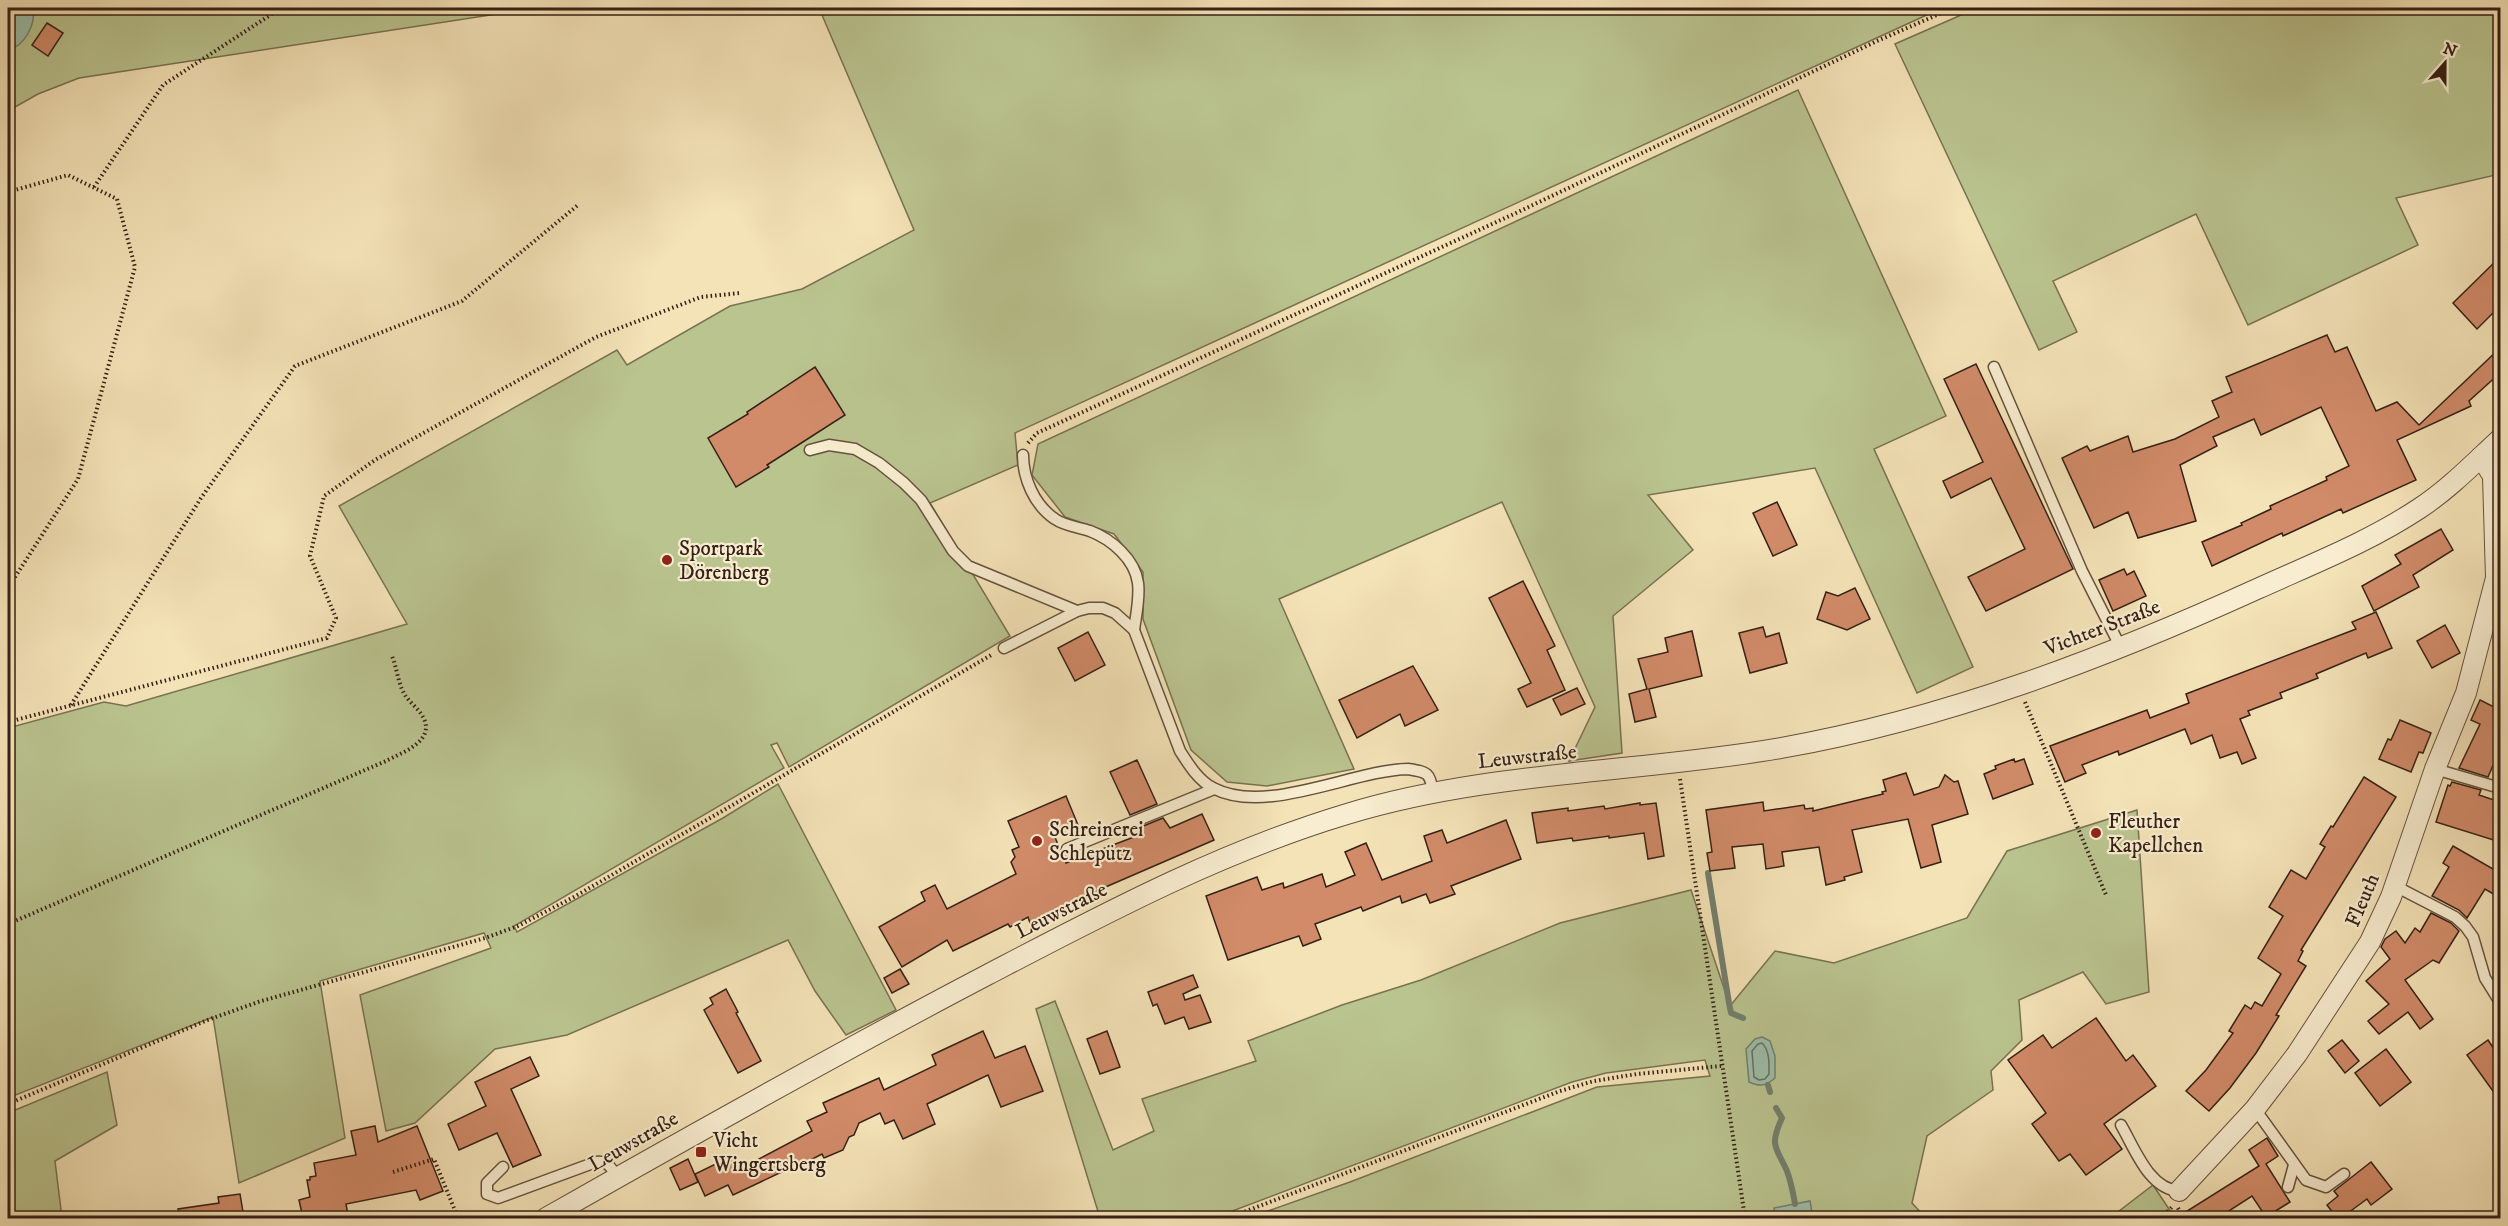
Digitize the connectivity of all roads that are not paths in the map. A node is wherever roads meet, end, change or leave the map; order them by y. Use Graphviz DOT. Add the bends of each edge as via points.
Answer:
graph roads {
  1 [pos="1994,367"];
  2 [pos="2500,438"];
  3 [pos="810,450"];
  4 [pos="1023,454"];
  5 [pos="2481,457"];
  6 [pos="2498,577"];
  7 [pos="1077,611"];
  8 [pos="1134,630"];
  9 [pos="2120,646"];
  10 [pos="1004,648"];
  11 [pos="1678,763"];
  12 [pos="2435,769"];
  13 [pos="2500,788"];
  14 [pos="1214,789"];
  15 [pos="1433,792"];
  16 [pos="1066,849"];
  17 [pos="2396,886"];
  18 [pos="2500,1002"];
  19 [pos="2255,1109"];
  20 [pos="2121,1125"];
  21 [pos="2294,1165"];
  22 [pos="503,1167"];
  23 [pos="2343,1174"];
  24 [pos="617,1177"];
  25 [pos="2288,1187"];
  26 [pos="2179,1191"];
  27 [pos="558,1215"];
  1 -- 9 [label="lane" via="2082,571"];
  2 -- 5 [label="street, Vichter Straße"];
  3 -- 7 [label="lane" via="829,445 855,449 879,463 921,500 953,551 968,566"];
  4 -- 8 [label="lane" via="1027,483 1046,512 1066,525 1111,542 1133,567 1139,585"];
  5 -- 6 [label="street, Fleuth" via="2493,476"];
  5 -- 9 [label="street, Vichter Straße" via="2426,504 2382,532 2181,624"];
  6 -- 12 [label="street, Fleuth" via="2466,693"];
  7 -- 8 [label="lane" via="1103,608"];
  7 -- 10 [label="lane"];
  8 -- 14 [label="lane" via="1180,751 1191,768"];
  9 -- 11 [label="street, Vichter Straße" via="1941,712 1777,749"];
  11 -- 15 [label="street, Leuwstraße"];
  12 -- 13 [label="lane"];
  12 -- 17 [label="street, Fleuth"];
  14 -- 15 [label="lane" via="1234,795 1268,795 1408,769 1431,777"];
  14 -- 16 [label="lane"];
  15 -- 24 [label="street, Leuwstraße" via="1343,815 1185,874 891,1026"];
  17 -- 18 [label="lane" via="2465,926 2473,937 2485,978"];
  17 -- 19 [label="street, Fleuth" via="2370,942 2297,1054"];
  19 -- 21 [label="lane"];
  19 -- 26 [label="street, Fleuth"];
  20 -- 26 [label="lane" via="2159,1184"];
  21 -- 23 [label="lane" via="2306,1180 2326,1187"];
  21 -- 25 [label="lane"];
  22 -- 24 [label="lane" via="487,1183 487,1194 492,1198 596,1162 608,1163"];
  24 -- 27 [label="street, Leuwstraße"];
}
